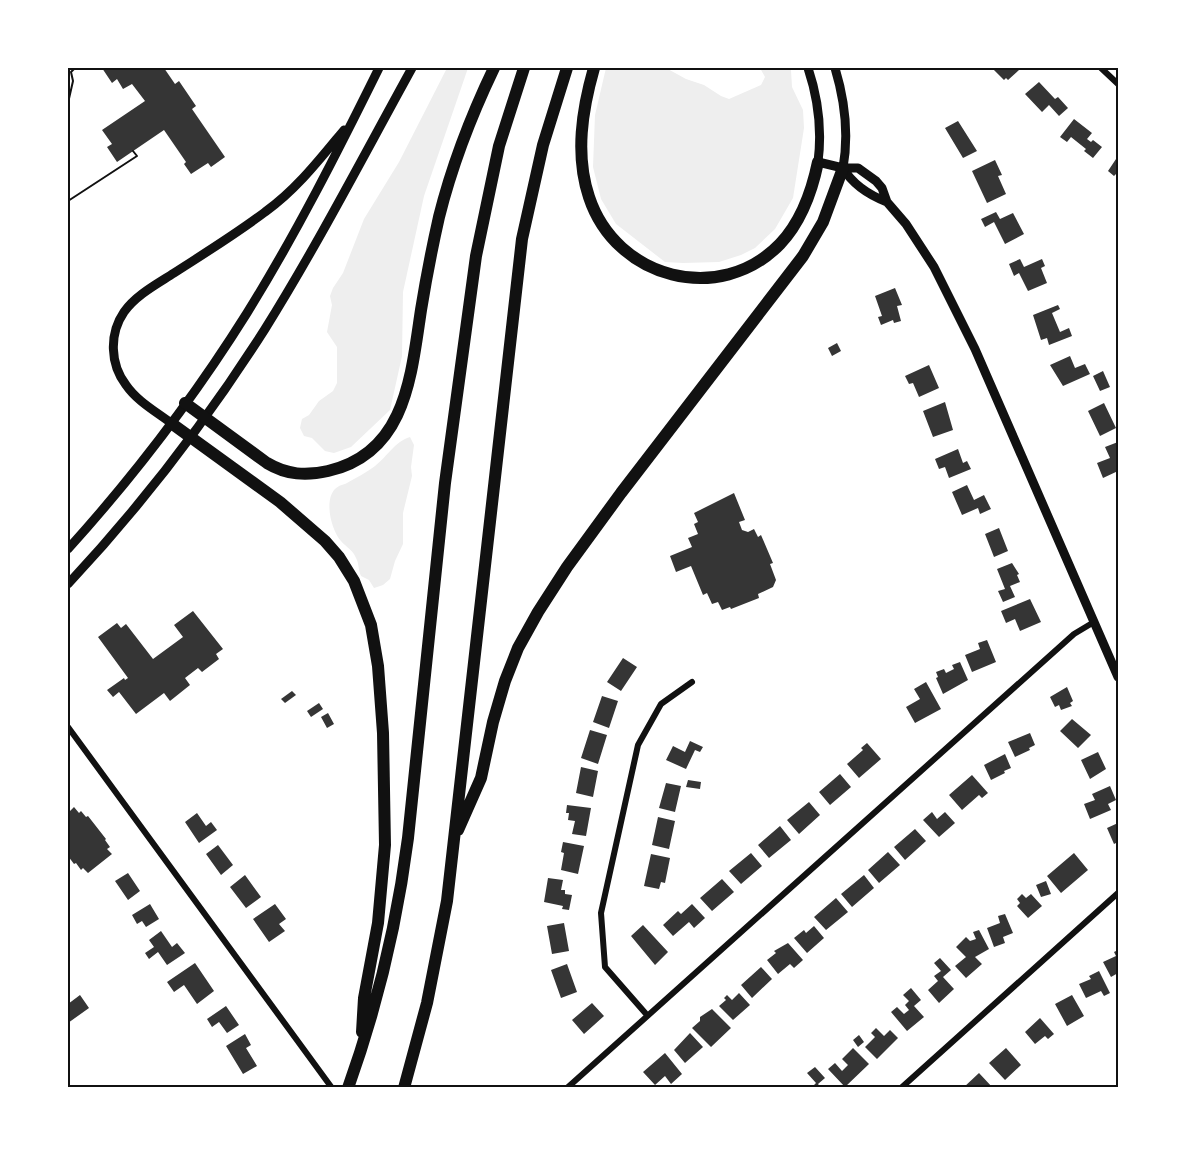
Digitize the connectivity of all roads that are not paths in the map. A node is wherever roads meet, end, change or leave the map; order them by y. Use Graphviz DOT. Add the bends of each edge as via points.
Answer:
graph roads {
  1 [pos="379,68"];
  2 [pos="412,68"];
  3 [pos="494,68"];
  4 [pos="524,68"];
  5 [pos="567,68"];
  6 [pos="594,68"];
  7 [pos="808,68"];
  8 [pos="835,68"];
  9 [pos="1101,68"];
  10 [pos="1119,84"];
  11 [pos="355,117"];
  12 [pos="818,162"];
  13 [pos="843,168"];
  14 [pos="887,202"];
  15 [pos="185,404"];
  16 [pos="204,417"];
  17 [pos="171,423"];
  18 [pos="190,436"];
  19 [pos="68,549"];
  20 [pos="68,584"];
  21 [pos="1094,622"];
  22 [pos="1119,677"];
  23 [pos="692,682"];
  24 [pos="68,727"];
  25 [pos="455,837"];
  26 [pos="1119,893"];
  27 [pos="647,1015"];
  28 [pos="363,1045"];
  29 [pos="333,1088"];
  30 [pos="348,1088"];
  31 [pos="404,1088"];
  32 [pos="567,1088"];
  33 [pos="901,1088"];
  1 -- 11 [label="main road"];
  2 -- 16 [label="main road" via="285,296"];
  3 -- 16 [label="highway" via="471,118 446,193 426,278 408,388 381,442 341,467 293,473 267,464"];
  4 -- 28 [label="highway" via="496,156 477,248 445,483 404,868 388,952"];
  5 -- 25 [label="highway" via="536,170 519,263"];
  6 -- 12 [label="highway" via="581,136 582,167 590,199 617,242 658,271 707,278 739,272 761,260 795,225"];
  7 -- 12 [label="main road" via="819,125"];
  8 -- 13 [label="main road" via="846,121"];
  9 -- 10 [label="street"];
  11 -- 15 [label="main road" via="262,287"];
  11 -- 17 [label="main road" via="280,201 145,293 121,317 113,346 118,373 134,394"];
  12 -- 13 [label="main road"];
  13 -- 14 [label="main road" via="870,195"];
  13 -- 14 [label="main road" via="862,170 879,184"];
  13 -- 25 [label="highway" via="823,222 803,256 621,493 538,612 505,681 481,778"];
  14 -- 21 [label="main road" via="920,244 952,300"];
  15 -- 16 [label="highway"];
  15 -- 17 [label="main road"];
  16 -- 18 [label="main road"];
  17 -- 18 [label="highway"];
  17 -- 19 [label="main road"];
  18 -- 20 [label="main road"];
  18 -- 28 [label="highway" via="280,502 325,541 354,581 371,625 383,733 385,845 378,922 364,998"];
  21 -- 22 [label="main road"];
  21 -- 27 [label="street" via="1066,642"];
  23 -- 27 [label="street" via="660,704 638,746 601,913 605,967"];
  24 -- 29 [label="street"];
  25 -- 31 [label="highway" via="432,984"];
  26 -- 33 [label="street"];
  27 -- 32 [label="street"];
  28 -- 30 [label="highway"];
}
